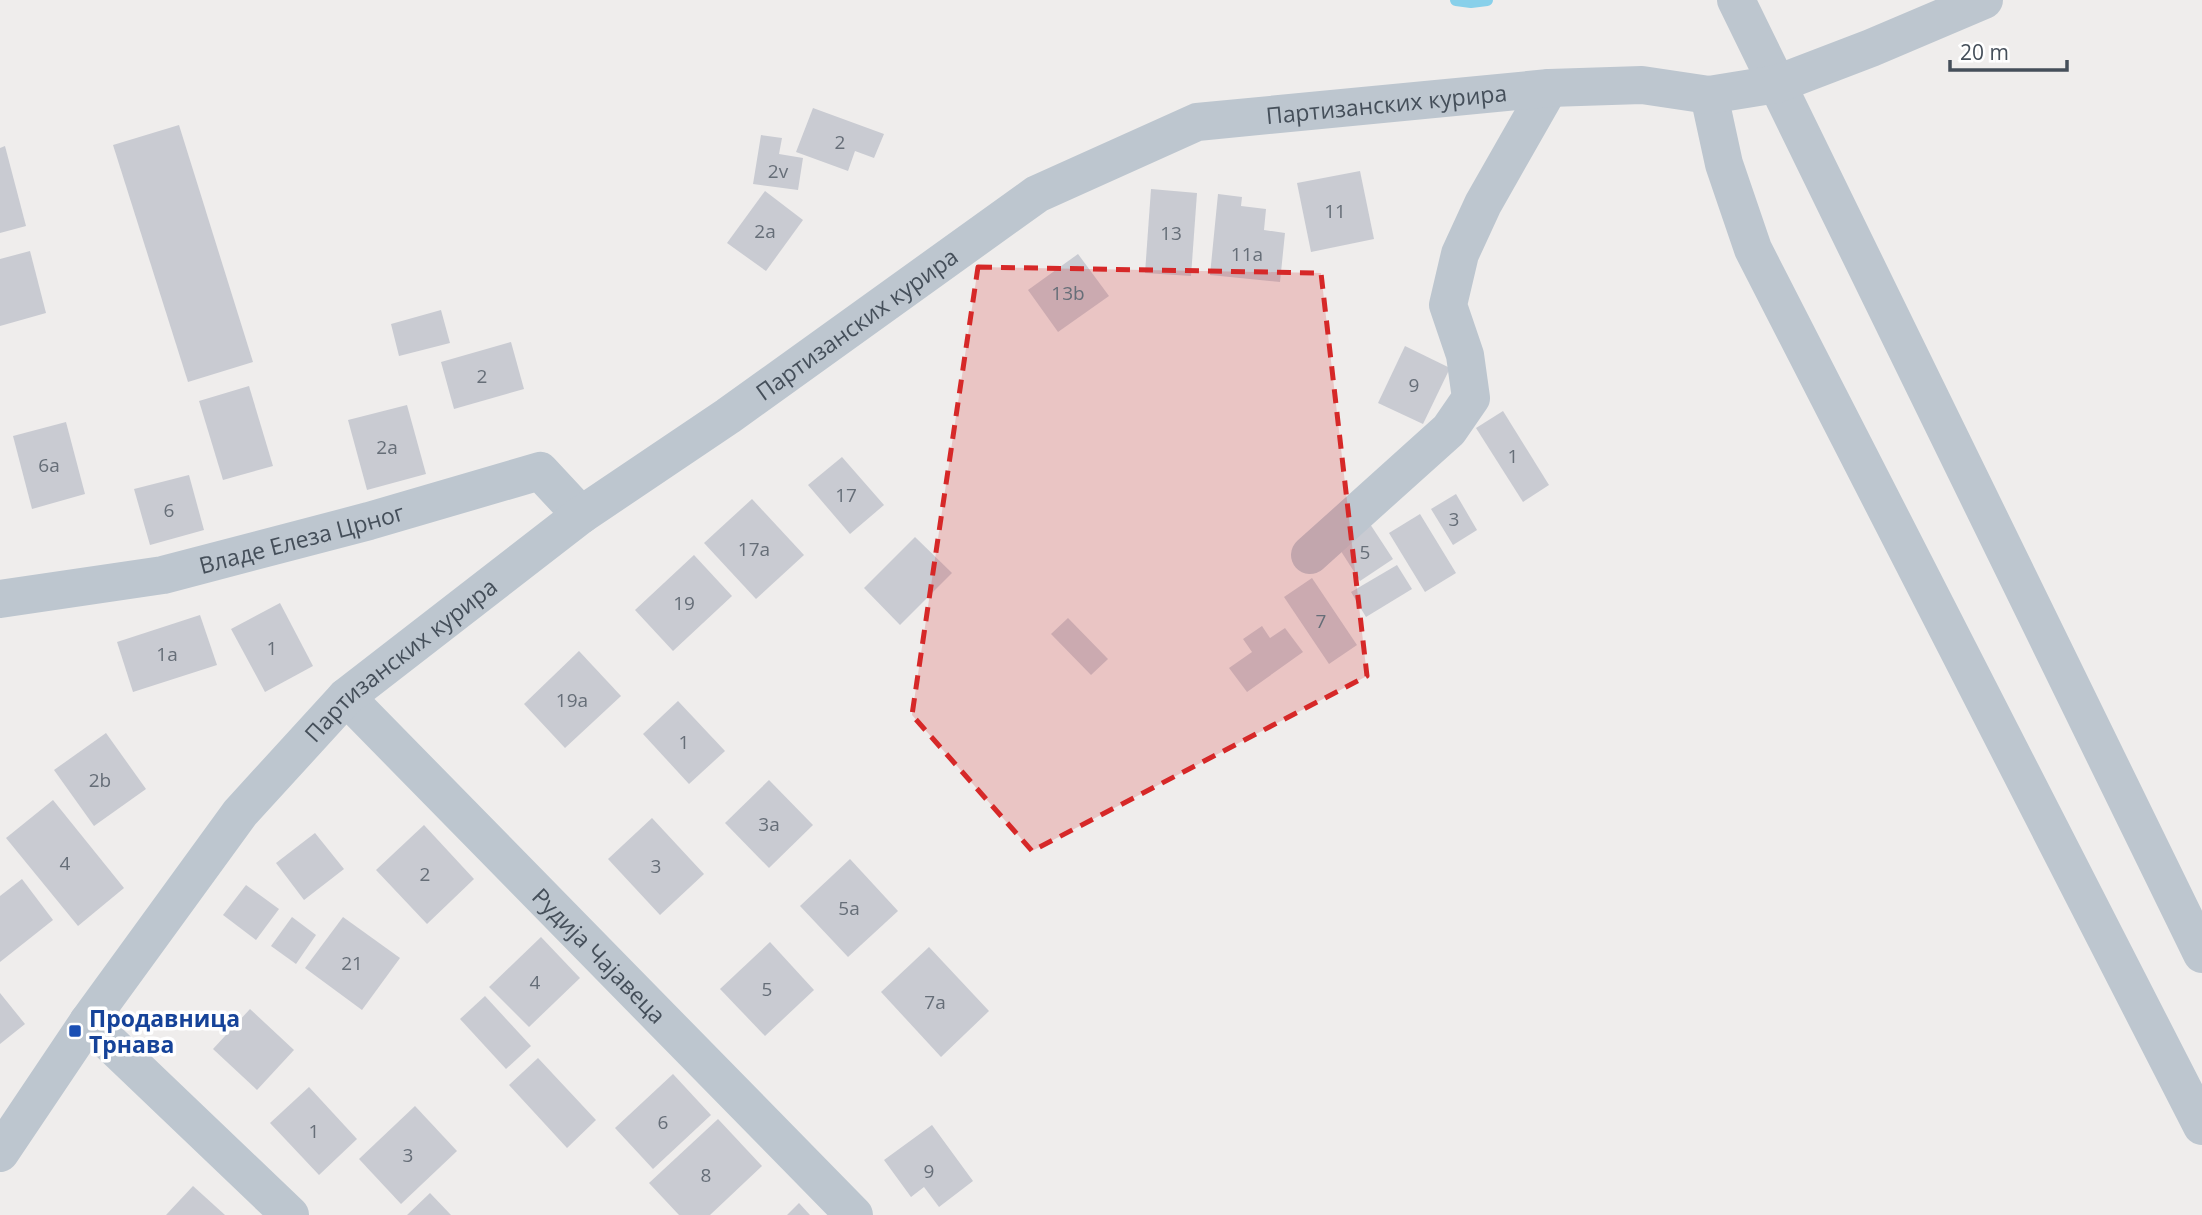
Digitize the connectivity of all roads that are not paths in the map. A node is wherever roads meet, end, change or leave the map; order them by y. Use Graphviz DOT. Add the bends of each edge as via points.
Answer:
graph roads {
  1 [pos="1984,0"];
  2 [pos="1743,14"];
  3 [pos="1777,84"];
  4 [pos="1549,88"];
  5 [pos="1709,95"];
  6 [pos="581,515"];
  7 [pos="1310,555"];
  8 [pos="0,599"];
  9 [pos="346,698"];
  10 [pos="2202,954"];
  11 [pos="88,1022"];
  12 [pos="2202,1126"];
  13 [pos="0,1153"];
  14 [pos="290,1215"];
  15 [pos="854,1215"];
  1 -- 3 [label="street, Партизанских курира"];
  2 -- 3 [label="street"];
  3 -- 5 [label="street, Партизанских курира"];
  3 -- 10 [label="street"];
  4 -- 5 [label="street, Партизанских курира" via="1642,85"];
  4 -- 6 [label="street, Партизанских курира" via="1197,122 1037,194 728,416"];
  4 -- 7 [label="street" via="1460,254 1448,305 1465,355 1471,398 1449,430"];
  5 -- 12 [label="street" via="1724,164 1753,249"];
  6 -- 8 [label="street, Владе Елеза Црног" via="540,471 163,575"];
  6 -- 9 [label="street, Партизанских курира"];
  9 -- 11 [label="street, Партизанских курира" via="240,813"];
  9 -- 15 [label="street, Рудија Чајавеца"];
  11 -- 13 [label="street, Партизанских курира"];
  11 -- 14 [label="street"];
}
